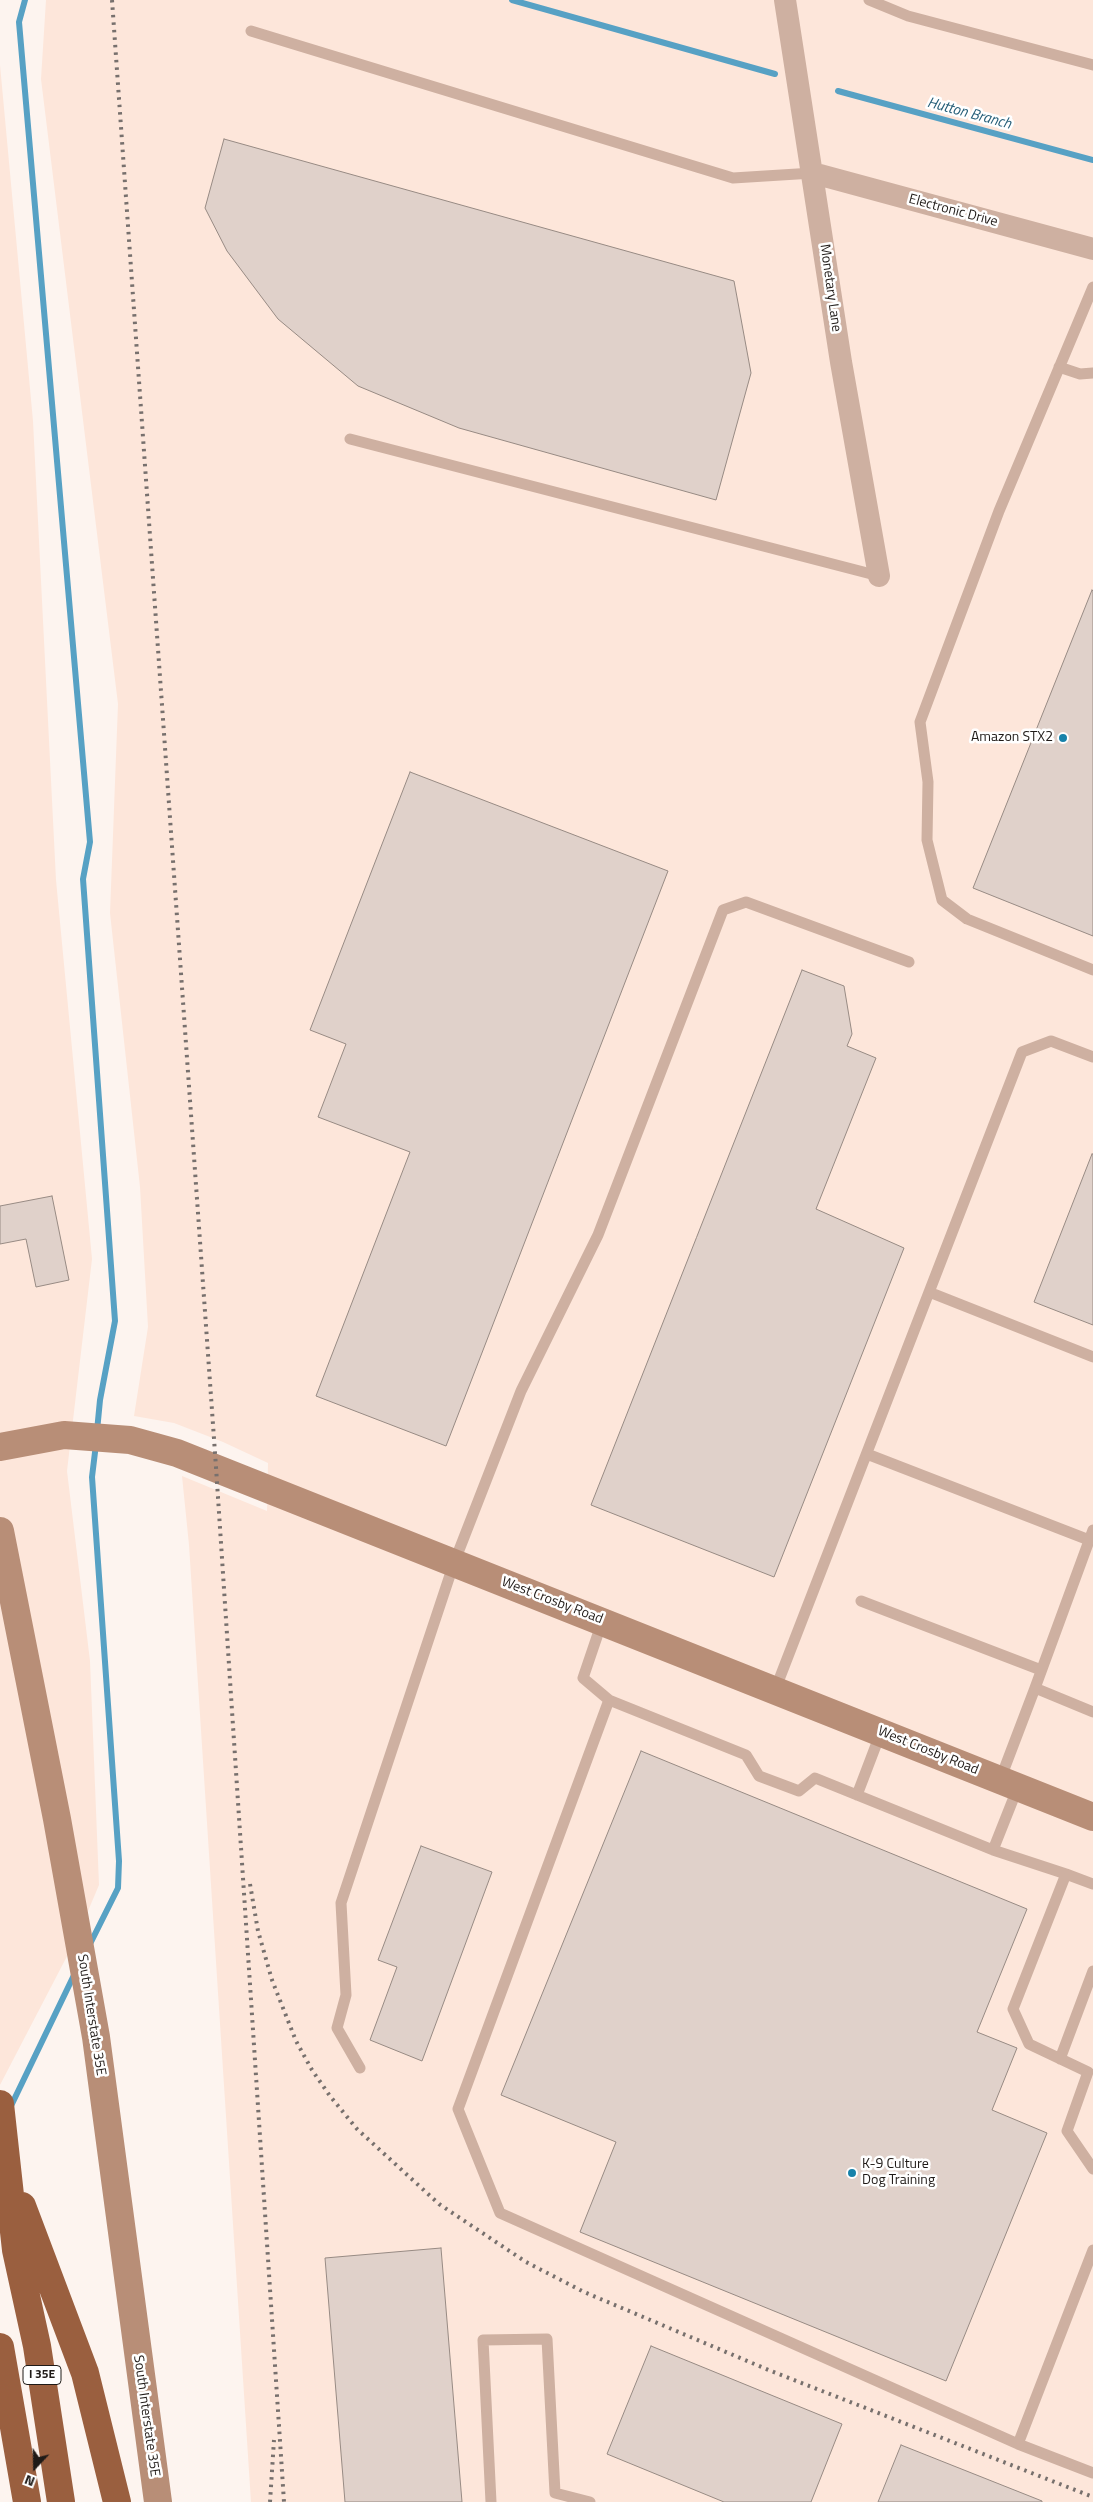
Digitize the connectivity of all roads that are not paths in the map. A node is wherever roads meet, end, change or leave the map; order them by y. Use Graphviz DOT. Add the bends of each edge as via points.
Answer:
graph roads {
  1 [pos="785,0"];
  2 [pos="869,0"];
  3 [pos="251,31"];
  4 [pos="1093,65"];
  5 [pos="813,173"];
  6 [pos="1093,249"];
  7 [pos="1093,287"];
  8 [pos="1059,367"];
  9 [pos="1093,373"];
  10 [pos="350,439"];
  11 [pos="879,576"];
  12 [pos="909,962"];
  13 [pos="1093,970"];
  14 [pos="1093,1057"];
  15 [pos="929,1292"];
  16 [pos="1093,1357"];
  17 [pos="0,1447"];
  18 [pos="866,1454"];
  19 [pos="0,1531"];
  20 [pos="1091,1535"];
  21 [pos="454,1563"];
  22 [pos="860,1601"];
  23 [pos="602,1620"];
  24 [pos="1041,1670"];
  25 [pos="1035,1688"];
  26 [pos="775,1690"];
  27 [pos="609,1700"];
  28 [pos="1093,1712"];
  29 [pos="881,1732"];
  30 [pos="1009,1784"];
  31 [pos="856,1795"];
  32 [pos="1093,1817"];
  33 [pos="993,1850"];
  34 [pos="1066,1874"];
  35 [pos="1093,1884"];
  36 [pos="1093,1971"];
  37 [pos="1060,2059"];
  38 [pos="360,2068"];
  39 [pos="1091,2072"];
  40 [pos="0,2104"];
  41 [pos="7,2169"];
  42 [pos="1093,2169"];
  43 [pos="1093,2250"];
  44 [pos="0,2348"];
  45 [pos="1018,2444"];
  46 [pos="1093,2473"];
  47 [pos="555,2497"];
  48 [pos="27,2502"];
  49 [pos="61,2502"];
  50 [pos="117,2502"];
  51 [pos="158,2502"];
  52 [pos="491,2502"];
  53 [pos="590,2502"];
  1 -- 5 [label="street, Monetary Lane"];
  2 -- 4 [label="lane" via="908,16"];
  3 -- 5 [label="lane" via="733,178"];
  5 -- 6 [label="street, Electronic Drive"];
  5 -- 11 [label="street, Monetary Lane" via="841,362"];
  7 -- 8 [label="lane"];
  8 -- 9 [label="lane" via="1080,374"];
  8 -- 13 [label="lane" via="999,511 920,722 928,782 927,840 942,900 967,919"];
  10 -- 11 [label="lane"];
  12 -- 21 [label="lane" via="746,902 723,910 598,1235 521,1391"];
  14 -- 15 [label="lane" via="1052,1040 1022,1052"];
  15 -- 16 [label="lane"];
  15 -- 18 [label="lane"];
  17 -- 21 [label="street, West Crosby Road" via="64,1435 130,1440 216,1467"];
  18 -- 20 [label="lane"];
  18 -- 26 [label="lane"];
  19 -- 51 [label="street, South Interstate 35E" via="96,2037"];
  20 -- 24 [label="lane"];
  21 -- 23 [label="street, West Crosby Road"];
  21 -- 38 [label="lane" via="341,1902 346,1994 337,2028"];
  22 -- 24 [label="lane"];
  23 -- 26 [label="street, West Crosby Road"];
  23 -- 27 [label="lane" via="583,1678"];
  24 -- 25 [label="lane"];
  25 -- 28 [label="lane"];
  25 -- 30 [label="lane"];
  26 -- 29 [label="street, West Crosby Road"];
  27 -- 31 [label="lane" via="746,1755 759,1776 799,1791 815,1778"];
  27 -- 45 [label="lane" via="458,2109 500,2212"];
  29 -- 30 [label="street, West Crosby Road"];
  29 -- 31 [label="lane"];
  30 -- 32 [label="street, West Crosby Road"];
  30 -- 33 [label="lane"];
  31 -- 33 [label="lane"];
  33 -- 34 [label="lane"];
  34 -- 35 [label="lane"];
  34 -- 37 [label="lane" via="1013,2010 1029,2044"];
  36 -- 37 [label="lane"];
  37 -- 39 [label="lane"];
  39 -- 42 [label="lane" via="1068,2131"];
  40 -- 41 [label="highway, I 35E"];
  41 -- 49 [label="highway, I 35E" via="16,2250 37,2346"];
  41 -- 50 [label="highway" via="85,2372"];
  43 -- 45 [label="lane"];
  44 -- 48 [label="highway"];
  45 -- 46 [label="lane"];
  47 -- 52 [label="lane" via="547,2339 482,2340"];
  47 -- 53 [label="lane"];
}
